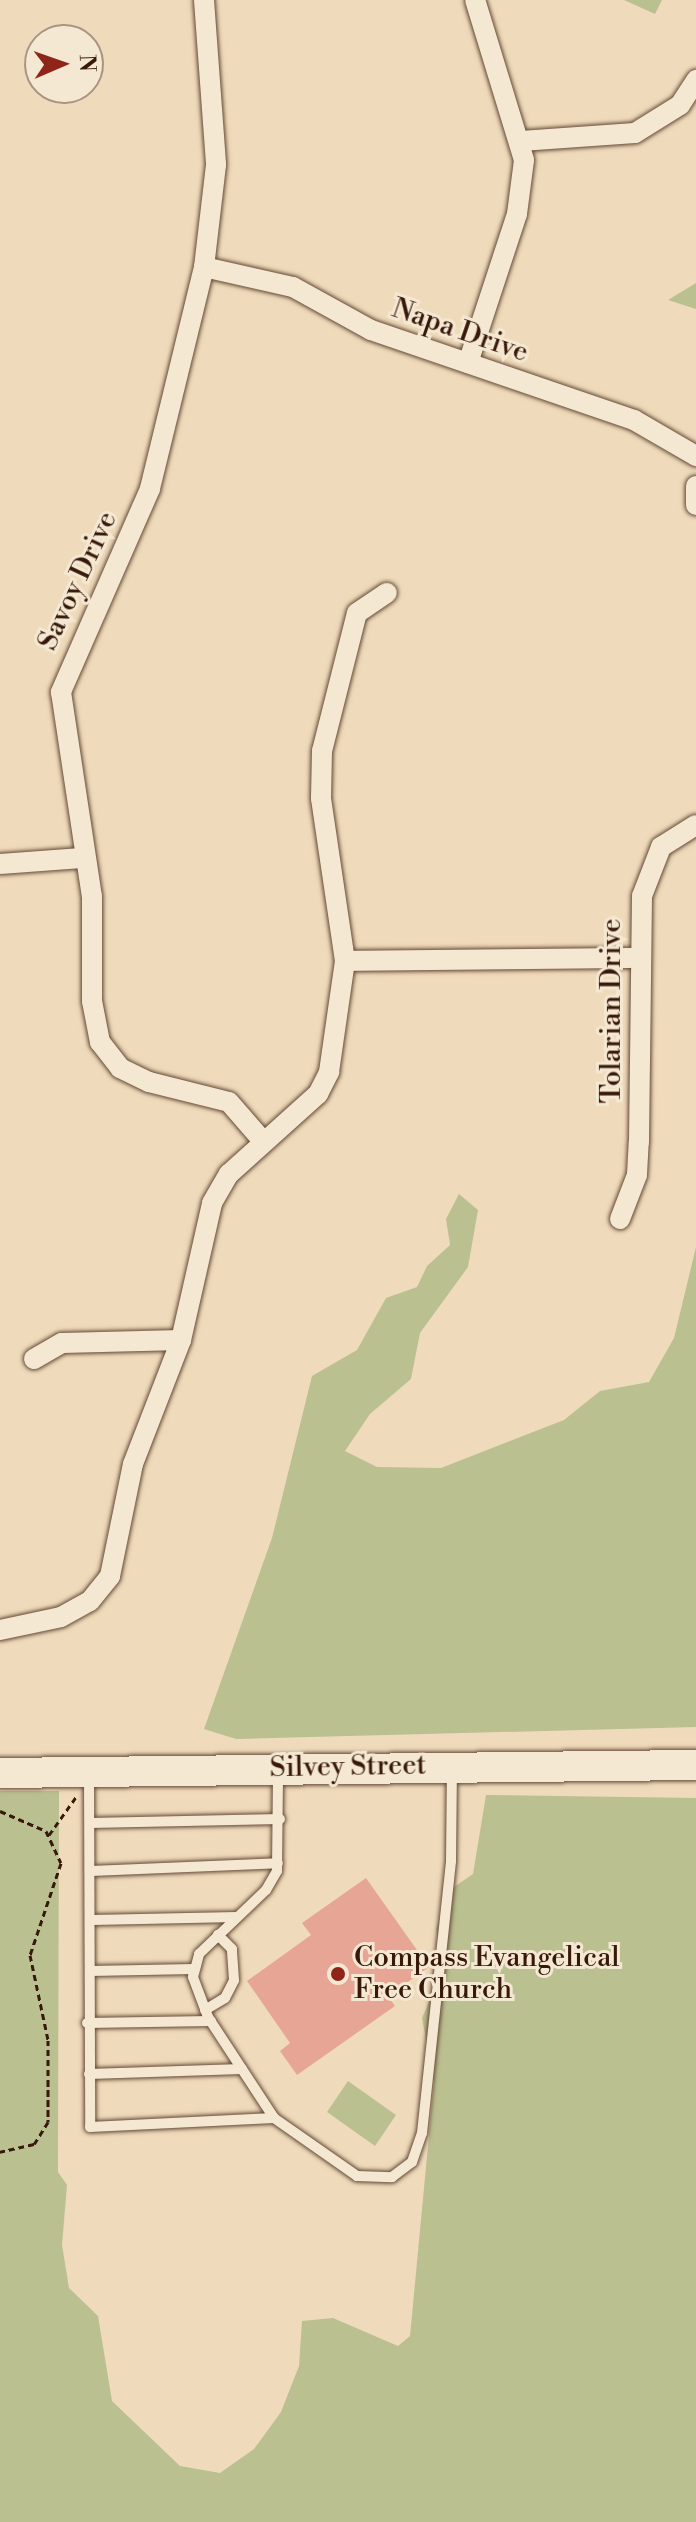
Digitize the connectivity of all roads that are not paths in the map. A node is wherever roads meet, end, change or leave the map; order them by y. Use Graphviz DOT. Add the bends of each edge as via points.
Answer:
graph roads {
  1 [pos="204,0"];
  2 [pos="475,0"];
  3 [pos="696,80"];
  4 [pos="521,141"];
  5 [pos="204,267"];
  6 [pos="468,363"];
  7 [pos="696,456"];
  8 [pos="696,486"];
  9 [pos="696,505"];
  10 [pos="387,593"];
  11 [pos="696,825"];
  12 [pos="82,858"];
  13 [pos="0,864"];
  14 [pos="640,958"];
  15 [pos="345,961"];
  16 [pos="262,1140"];
  17 [pos="620,1219"];
  18 [pos="181,1340"];
  19 [pos="34,1359"];
  20 [pos="0,1630"];
  21 [pos="452,1765"];
  22 [pos="696,1765"];
  23 [pos="278,1769"];
  24 [pos="89,1772"];
  25 [pos="0,1773"];
  26 [pos="280,1819"];
  27 [pos="90,1823"];
  28 [pos="278,1863"];
  29 [pos="91,1871"];
  30 [pos="237,1917"];
  31 [pos="92,1920"];
  32 [pos="218,1935"];
  33 [pos="194,1969"];
  34 [pos="90,1971"];
  35 [pos="205,2010"];
  36 [pos="211,2021"];
  37 [pos="87,2023"];
  38 [pos="242,2069"];
  39 [pos="89,2074"];
  40 [pos="274,2118"];
  1 -- 5 [label="street, Savoy Drive" via="216,165"];
  2 -- 4 [label="street"];
  3 -- 4 [label="street" via="680,105 635,133"];
  4 -- 6 [label="street" via="517,214"];
  5 -- 6 [label="street, Napa Drive" via="293,287 371,330"];
  5 -- 12 [label="street, Savoy Drive" via="150,489 61,692"];
  6 -- 7 [label="street, Napa Drive" via="634,420"];
  8 -- 9 [label="street"];
  10 -- 15 [label="street" via="357,613 322,751 322,811"];
  11 -- 14 [label="street, Tolarian Drive" via="661,847 648,872"];
  12 -- 13 [label="street"];
  12 -- 16 [label="street, Savoy Drive" via="92,896 92,1001 100,1042 120,1068 149,1082 229,1102"];
  14 -- 15 [label="street"];
  14 -- 17 [label="street, Tolarian Drive" via="637,1175"];
  15 -- 16 [label="street" via="329,1072 318,1094"];
  16 -- 18 [label="street" via="212,1203"];
  18 -- 19 [label="street" via="62,1343"];
  18 -- 20 [label="street" via="133,1464 110,1576 90,1601 61,1617"];
  21 -- 22 [label="street, Silvey Street"];
  21 -- 23 [label="street, Silvey Street"];
  21 -- 40 [label="lane" via="451,1861 422,2133 412,2162 392,2177 357,2176"];
  23 -- 24 [label="street, Silvey Street"];
  23 -- 26 [label="lane"];
  24 -- 25 [label="street, Silvey Street"];
  24 -- 27 [label="lane"];
  26 -- 27 [label="lane"];
  26 -- 28 [label="lane"];
  27 -- 29 [label="lane"];
  28 -- 29 [label="lane"];
  28 -- 30 [label="lane" via="266,1890"];
  29 -- 31 [label="lane"];
  30 -- 31 [label="lane"];
  30 -- 32 [label="lane"];
  31 -- 34 [label="lane"];
  32 -- 33 [label="lane"];
  32 -- 35 [label="lane" via="232,1949 236,1970 225,1998"];
  33 -- 34 [label="lane"];
  33 -- 35 [label="lane"];
  34 -- 37 [label="lane"];
  35 -- 36 [label="lane"];
  36 -- 37 [label="lane"];
  36 -- 38 [label="lane"];
  37 -- 39 [label="lane"];
  38 -- 39 [label="lane"];
  38 -- 40 [label="lane"];
  39 -- 40 [label="lane" via="90,2127"];
}
